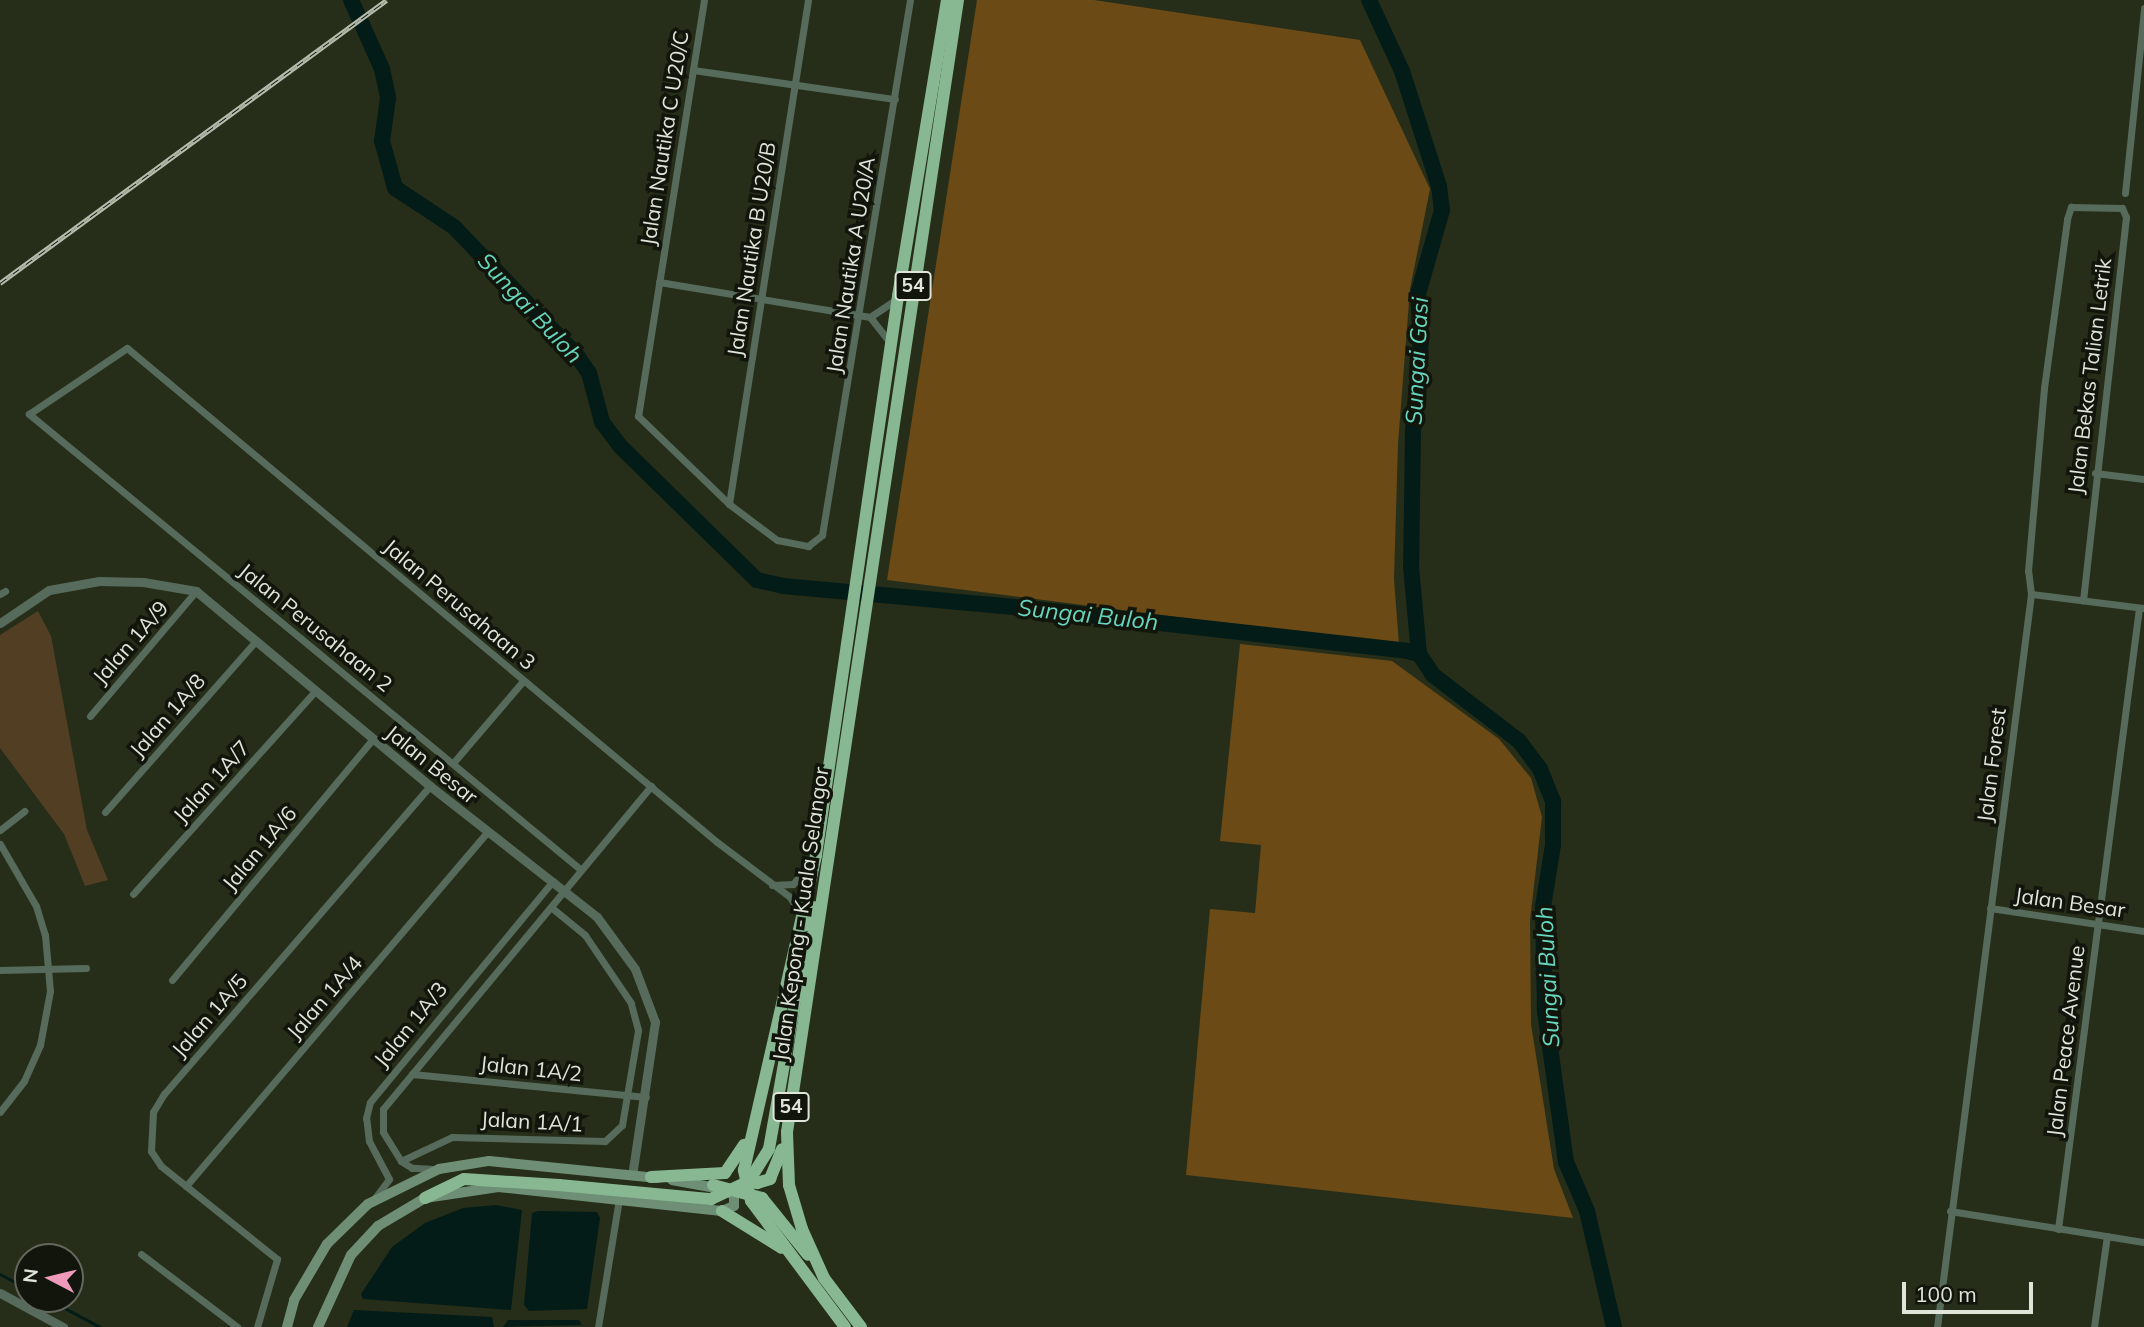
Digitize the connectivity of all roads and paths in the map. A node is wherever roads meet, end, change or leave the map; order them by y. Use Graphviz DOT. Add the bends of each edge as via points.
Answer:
graph roads {
  1 [pos="704,0"];
  2 [pos="808,0"];
  3 [pos="910,0"];
  4 [pos="947,0"];
  5 [pos="958,0"];
  6 [pos="2144,8"];
  7 [pos="693,70"];
  8 [pos="794,85"];
  9 [pos="895,99"];
  10 [pos="2125,193"];
  11 [pos="2071,207"];
  12 [pos="659,282"];
  13 [pos="898,296"];
  14 [pos="762,299"];
  15 [pos="859,315"];
  16 [pos="870,317"];
  17 [pos="890,345"];
  18 [pos="127,348"];
  19 [pos="2095,473"];
  20 [pos="2144,479"];
  21 [pos="729,504"];
  22 [pos="863,571"];
  23 [pos="196,592"];
  24 [pos="2031,594"];
  25 [pos="2083,601"];
  26 [pos="857,606"];
  27 [pos="2141,608"];
  28 [pos="0,623"];
  29 [pos="255,642"];
  30 [pos="523,681"];
  31 [pos="314,692"];
  32 [pos="90,716"];
  33 [pos="373,739"];
  34 [pos="453,763"];
  35 [pos="430,786"];
  36 [pos="651,786"];
  37 [pos="24,811"];
  38 [pos="106,812"];
  39 [pos="0,830"];
  40 [pos="488,831"];
  41 [pos="0,844"];
  42 [pos="816,856"];
  43 [pos="580,869"];
  44 [pos="827,871"];
  45 [pos="553,881"];
  46 [pos="771,885"];
  47 [pos="566,891"];
  48 [pos="133,894"];
  49 [pos="552,908"];
  50 [pos="1990,908"];
  51 [pos="801,916"];
  52 [pos="2098,924"];
  53 [pos="2144,931"];
  54 [pos="49,968"];
  55 [pos="86,968"];
  56 [pos="0,970"];
  57 [pos="172,980"];
  58 [pos="412,1074"];
  59 [pos="628,1096"];
  60 [pos="646,1097"];
  61 [pos="0,1112"];
  62 [pos="787,1132"];
  63 [pos="749,1135"];
  64 [pos="388,1145"];
  65 [pos="376,1153"];
  66 [pos="401,1161"];
  67 [pos="439,1169"];
  68 [pos="744,1170"];
  69 [pos="632,1175"];
  70 [pos="651,1177"];
  71 [pos="713,1185"];
  72 [pos="187,1186"];
  73 [pos="746,1191"];
  74 [pos="425,1198"];
  75 [pos="619,1199"];
  76 [pos="368,1204"];
  77 [pos="722,1211"];
  78 [pos="1950,1211"];
  79 [pos="2058,1228"];
  80 [pos="2107,1236"];
  81 [pos="2144,1242"];
  82 [pos="141,1254"];
  83 [pos="791,1254"];
  84 [pos="824,1278"];
  85 [pos="0,1293"];
  86 [pos="318,1324"];
  87 [pos="63,1327"];
  88 [pos="237,1327"];
  89 [pos="257,1327"];
  90 [pos="287,1327"];
  91 [pos="598,1327"];
  92 [pos="845,1327"];
  93 [pos="861,1327"];
  94 [pos="1937,1327"];
  95 [pos="2094,1327"];
  1 -- 7 [label="street, Jalan Nautika C U20/C"];
  2 -- 8 [label="street, Jalan Nautika B U20/B"];
  3 -- 9 [label="street, Jalan Nautika A U20/A"];
  4 -- 13 [label="highway, 54"];
  5 -- 22 [label="highway, 54"];
  6 -- 10 [label="street"];
  7 -- 8 [label="street"];
  7 -- 12 [label="street, Jalan Nautika C U20/C"];
  8 -- 9 [label="street"];
  8 -- 14 [label="street, Jalan Nautika B U20/B"];
  9 -- 15 [label="street, Jalan Nautika A U20/A"];
  11 -- 19 [label="street, Jalan Bekas Talian Letrik" via="2126,212"];
  11 -- 24 [label="street, Jalan Forest" via="2044,388 2028,571"];
  12 -- 14 [label="street"];
  12 -- 21 [label="street, Jalan Nautika C U20/C" via="638,416"];
  13 -- 16 [label="street"];
  13 -- 17 [label="highway, 54"];
  14 -- 15 [label="street"];
  14 -- 21 [label="street, Jalan Nautika B U20/B"];
  15 -- 16 [label="street"];
  15 -- 21 [label="street, Jalan Nautika A U20/A" via="822,535 808,546 777,540"];
  16 -- 17 [label="street"];
  17 -- 22 [label="highway, 54"];
  18 -- 30 [label="street, Jalan Perusahaan 3"];
  18 -- 34 [label="street, Jalan Perusahaan 2" via="29,414"];
  19 -- 20 [label="street"];
  19 -- 25 [label="street, Jalan Bekas Talian Letrik"];
  22 -- 26 [label="highway, Jalan Kepong - Kuala Selangor / 54"];
  23 -- 28 [label="street, Jalan Besar" via="143,582 99,582 49,590"];
  23 -- 29 [label="street, Jalan Besar"];
  23 -- 32 [label="street, Jalan 1A/9"];
  24 -- 25 [label="street"];
  24 -- 50 [label="street, Jalan Forest"];
  25 -- 27 [label="street"];
  26 -- 42 [label="highway, Jalan Kepong - Kuala Selangor / 54"];
  26 -- 44 [label="highway, Jalan Kepong - Kuala Selangor / 54"];
  27 -- 52 [label="street, Jalan Peace Avenue"];
  29 -- 31 [label="street, Jalan Besar"];
  29 -- 38 [label="street, Jalan 1A/8"];
  30 -- 34 [label="street"];
  30 -- 36 [label="street, Jalan Perusahaan 3"];
  31 -- 33 [label="street, Jalan Besar"];
  31 -- 48 [label="street, Jalan 1A/7"];
  33 -- 35 [label="street, Jalan Besar"];
  33 -- 57 [label="street, Jalan 1A/6"];
  34 -- 43 [label="street, Jalan Perusahaan 2"];
  35 -- 40 [label="street, Jalan Besar"];
  35 -- 72 [label="street, Jalan 1A/5" via="153,1112 151,1151 160,1166"];
  36 -- 43 [label="street, Jalan 1A/3"];
  36 -- 46 [label="street, Jalan Perusahaan 3"];
  37 -- 39 [label="street"];
  40 -- 45 [label="street, Jalan Besar"];
  40 -- 72 [label="street, Jalan 1A/4"];
  41 -- 54 [label="street" via="36,906"];
  42 -- 46 [label="street" via="793,884"];
  42 -- 51 [label="highway, Jalan Kepong - Kuala Selangor / 54"];
  43 -- 47 [label="street, Jalan 1A/3"];
  44 -- 62 [label="highway, Jalan Kepong - Kuala Selangor / 54"];
  44 -- 74 [label="highway, bridge" via="803,957 769,1149 750,1181 711,1199 464,1179"];
  45 -- 47 [label="street, Jalan Besar"];
  45 -- 65 [label="street, Jalan 1A/3" via="370,1102 367,1130"];
  46 -- 51 [label="street, Jalan Perusahaan 3" via="790,897"];
  47 -- 49 [label="street, Jalan 1A/3"];
  47 -- 60 [label="street, Jalan Besar" via="597,917 635,969 651,1002 655,1022"];
  49 -- 58 [label="street, Jalan 1A/3"];
  49 -- 59 [label="street, Jalan 1A/1" via="585,935 631,1003 638,1030"];
  50 -- 52 [label="street, Jalan Besar"];
  50 -- 78 [label="street, Jalan Forest"];
  51 -- 63 [label="highway, 54"];
  52 -- 53 [label="street, Jalan Besar"];
  52 -- 79 [label="street, Jalan Peace Avenue"];
  54 -- 55 [label="street"];
  54 -- 56 [label="street"];
  54 -- 61 [label="street" via="47,1018 40,1045 24,1080"];
  58 -- 59 [label="street, Jalan 1A/2"];
  58 -- 64 [label="street, Jalan 1A/3" via="383,1110 380,1121"];
  59 -- 60 [label="street, Jalan 1A/2"];
  59 -- 66 [label="street, Jalan 1A/1" via="622,1125 605,1142 469,1135 435,1142"];
  60 -- 69 [label="street, Jalan Besar"];
  62 -- 68 [label="highway" via="770,1179 757,1183"];
  62 -- 84 [label="highway, Jalan Kepong - Kuala Selangor / 54" via="795,1210"];
  63 -- 68 [label="highway, 54"];
  63 -- 70 [label="highway" via="725,1173"];
  64 -- 65 [label="street"];
  64 -- 66 [label="street, Jalan 1A/3"];
  65 -- 76 [label="street, Jalan 1A/3" via="389,1179"];
  66 -- 67 [label="street" via="412,1168"];
  67 -- 69 [label="main road" via="489,1161"];
  67 -- 76 [label="main road"];
  68 -- 73 [label="highway, 54"];
  69 -- 70 [label="main road"];
  70 -- 71 [label="main road"];
  71 -- 73 [label="highway"];
  71 -- 77 [label="main road" via="734,1196 734,1206"];
  72 -- 89 [label="street, Jalan 1A/5" via="277,1259"];
  73 -- 83 [label="highway"];
  73 -- 84 [label="highway" via="762,1198"];
  74 -- 75 [label="main road" via="498,1187"];
  74 -- 86 [label="main road" via="378,1226 351,1255"];
  75 -- 77 [label="main road"];
  75 -- 91 [label="street"];
  76 -- 90 [label="main road" via="327,1244 309,1272"];
  77 -- 83 [label="highway"];
  78 -- 79 [label="street"];
  78 -- 94 [label="street, Jalan Forest"];
  79 -- 80 [label="street"];
  80 -- 81 [label="street"];
  80 -- 95 [label="street"];
  82 -- 88 [label="street"];
  83 -- 92 [label="highway"];
  84 -- 93 [label="highway, Jalan Kepong - Kuala Selangor / 54"];
  85 -- 87 [label="street"];
}
